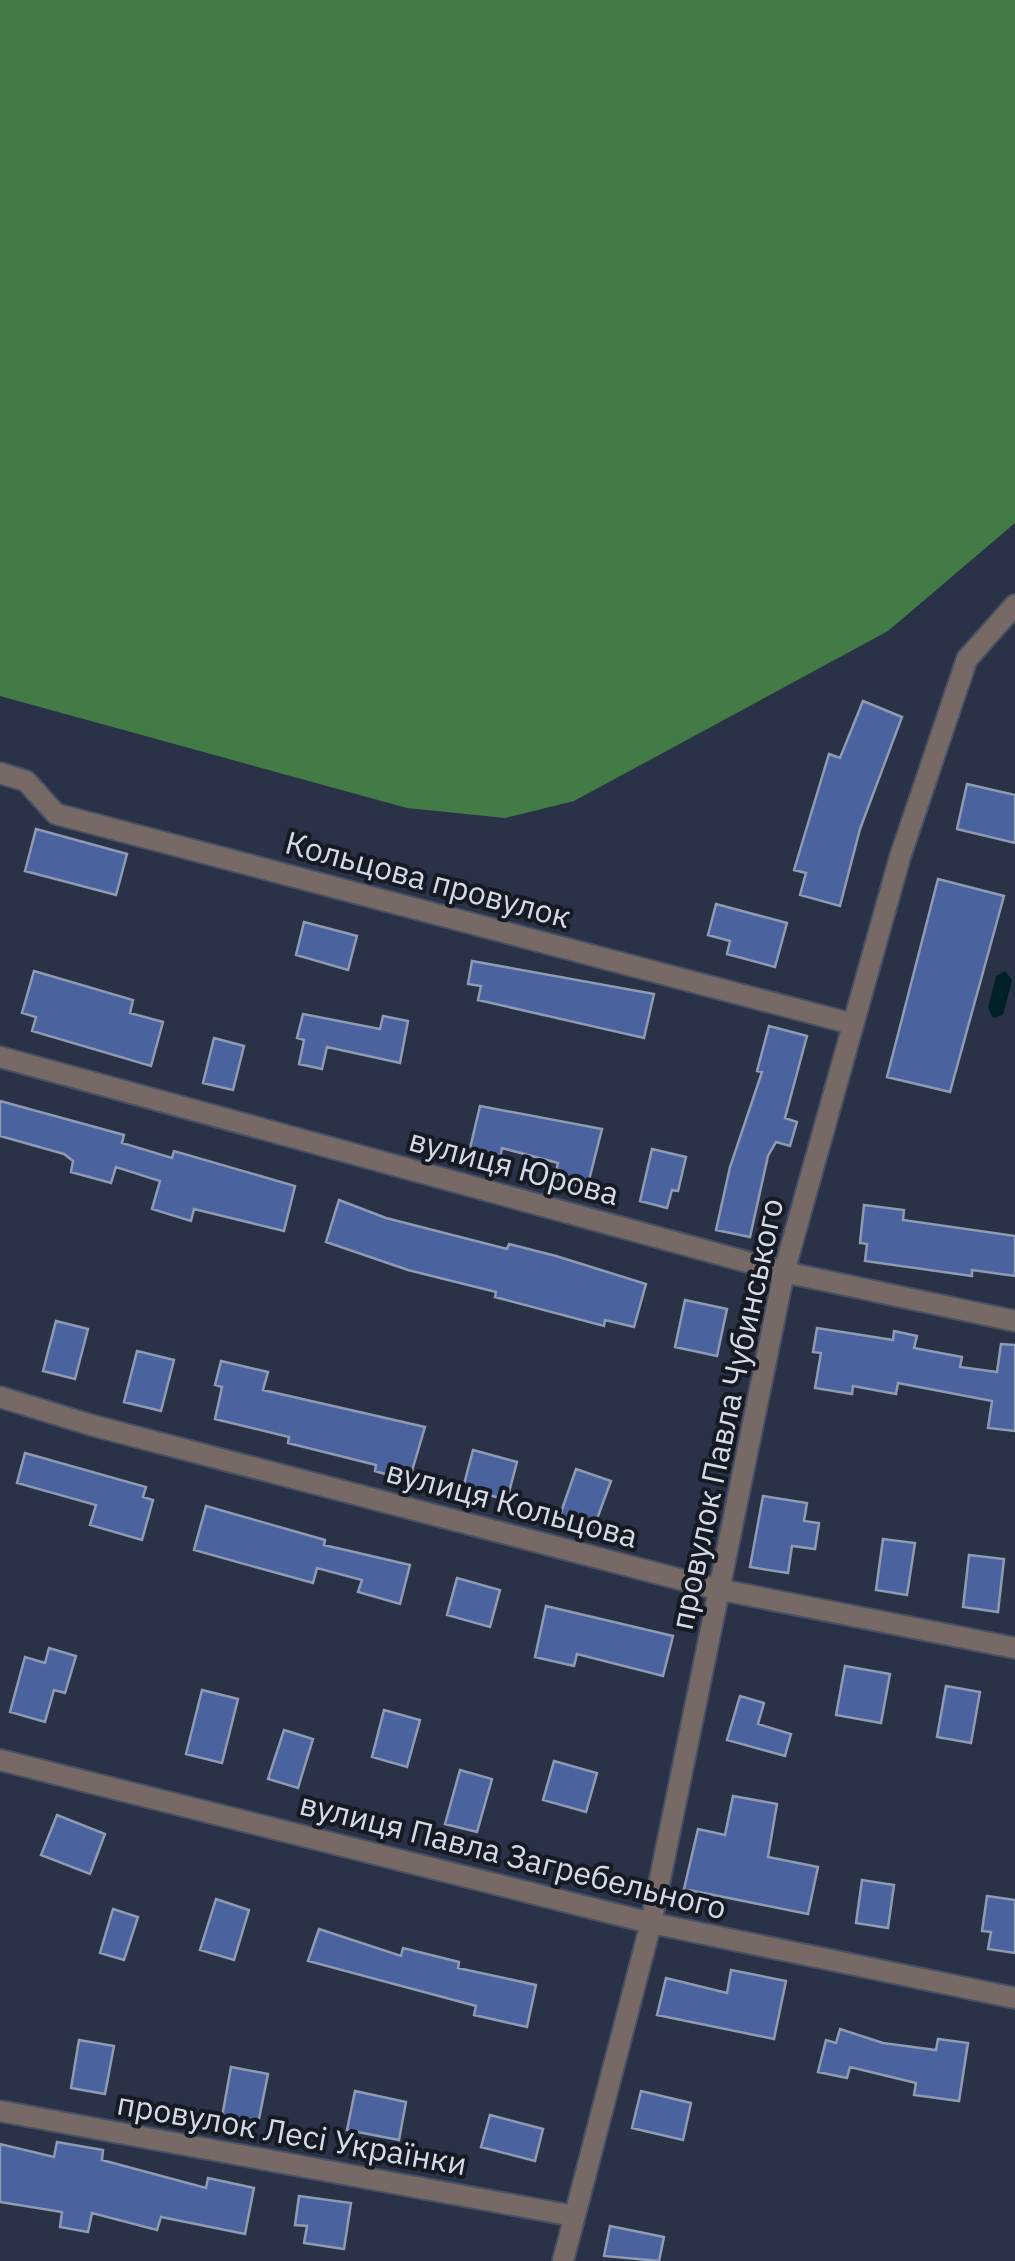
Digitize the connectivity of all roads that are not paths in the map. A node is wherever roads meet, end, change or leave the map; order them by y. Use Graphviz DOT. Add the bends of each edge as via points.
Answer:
graph roads {
  1 [pos="1015,605"];
  2 [pos="0,773"];
  3 [pos="853,1024"];
  4 [pos="0,1057"];
  5 [pos="784,1272"];
  6 [pos="1015,1322"];
  7 [pos="0,1397"];
  8 [pos="717,1589"];
  9 [pos="1015,1648"];
  10 [pos="0,1760"];
  11 [pos="650,1923"];
  12 [pos="1015,1998"];
  13 [pos="0,2111"];
  14 [pos="574,2216"];
  15 [pos="563,2261"];
  1 -- 3 [label="street, провулок Павла Чубинського" via="968,659 900,857"];
  2 -- 3 [label="street, Кольцова провулок" via="26,781 56,814"];
  3 -- 5 [label="street, провулок Павла Чубинського"];
  4 -- 5 [label="street, вулиця Юрова"];
  5 -- 6 [label="street, вулиця Юрова"];
  5 -- 8 [label="street, провулок Павла Чубинського"];
  7 -- 8 [label="street, вулиця Кольцова"];
  8 -- 9 [label="street, вулиця Кольцова"];
  8 -- 11 [label="street, провулок Павла Чубинського"];
  10 -- 11 [label="street, вулиця Павла Загребельного"];
  11 -- 12 [label="street, вулиця Павла Загребельного"];
  11 -- 14 [label="street, провулок Павла Чубинського"];
  13 -- 14 [label="street, провулок Лесі Українки"];
  14 -- 15 [label="street, провулок Павла Чубинського"];
}
